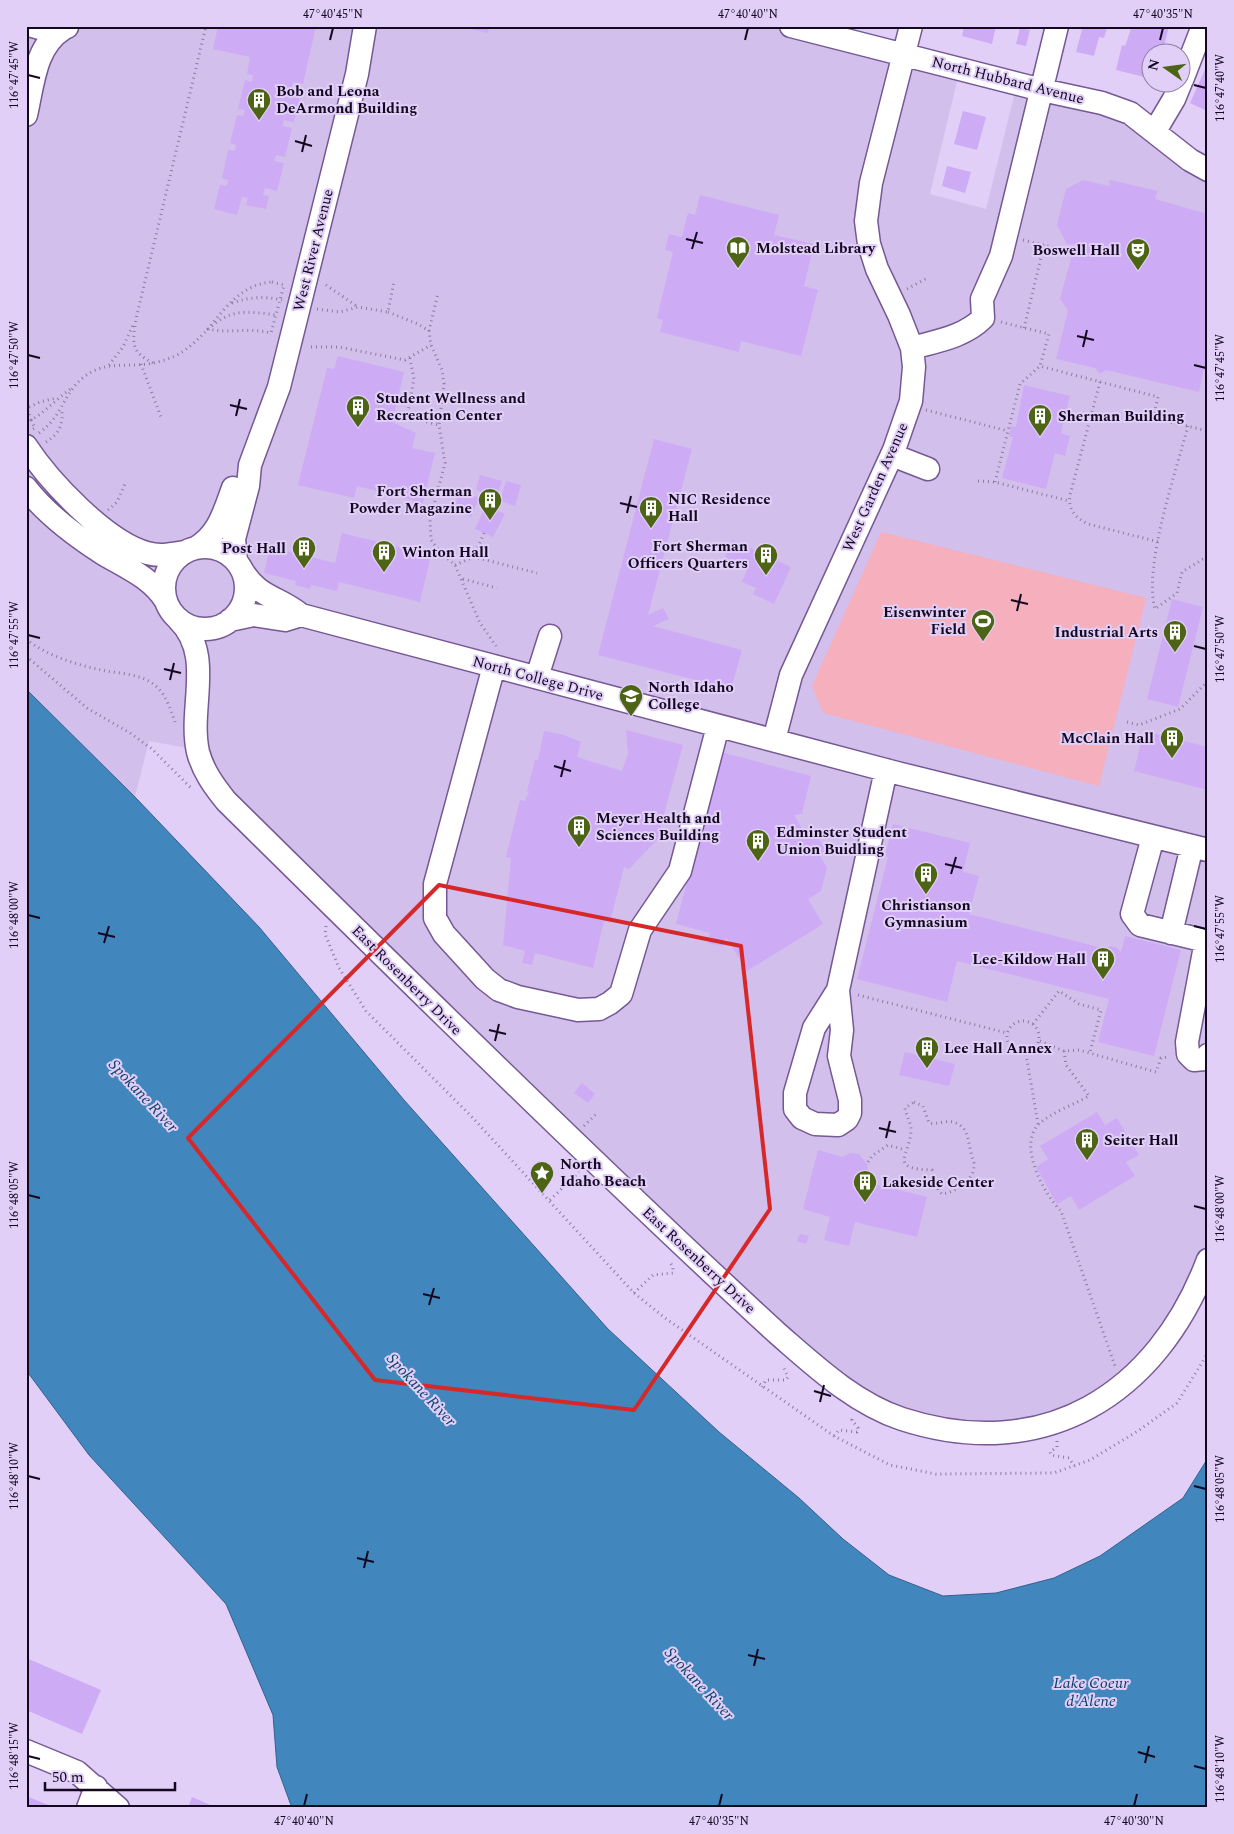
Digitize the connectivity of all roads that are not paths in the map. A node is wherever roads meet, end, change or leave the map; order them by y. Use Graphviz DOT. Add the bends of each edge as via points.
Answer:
graph roads {
  1 [pos="32,26"];
  2 [pos="791,26"];
  3 [pos="911,26"];
  4 [pos="1057,26"];
  5 [pos="1203,26"];
  6 [pos="65,28"];
  7 [pos="366,28"];
  8 [pos="1192,54"];
  9 [pos="904,55"];
  10 [pos="1042,90"];
  11 [pos="1177,92"];
  12 [pos="26,114"];
  13 [pos="1155,131"];
  14 [pos="1208,170"];
  15 [pos="912,348"];
  16 [pos="32,435"];
  17 [pos="892,455"];
  18 [pos="250,465"];
  19 [pos="928,469"];
  20 [pos="26,488"];
  21 [pos="190,550"];
  22 [pos="239,565"];
  23 [pos="166,600"];
  24 [pos="302,616"];
  25 [pos="178,619"];
  26 [pos="230,620"];
  27 [pos="550,636"];
  28 [pos="496,658"];
  29 [pos="537,677"];
  30 [pos="718,726"];
  31 [pos="774,740"];
  32 [pos="886,770"];
  33 [pos="1153,837"];
  34 [pos="1200,848"];
  35 [pos="1171,933"];
  36 [pos="1207,938"];
  37 [pos="847,992"];
  38 [pos="1198,1055"];
  39 [pos="1208,1260"];
  40 [pos="26,1750"];
  41 [pos="96,1787"];
  42 [pos="88,1808"];
  43 [pos="118,1808"];
  1 -- 6 [label="street" via="50,31"];
  2 -- 9 [label="street, North Hubbard Avenue"];
  3 -- 9 [label="street, West Garden Avenue"];
  4 -- 10 [label="street"];
  5 -- 8 [label="street"];
  6 -- 12 [label="street" via="51,36 44,46"];
  7 -- 18 [label="street, West River Avenue" via="279,387"];
  9 -- 10 [label="street, North Hubbard Avenue"];
  9 -- 15 [label="street, West Garden Avenue" via="871,183 866,221 877,269"];
  10 -- 13 [label="street, North Hubbard Avenue" via="1102,103 1130,113"];
  10 -- 15 [label="street" via="1001,256 982,300 983,318 974,327 960,333"];
  11 -- 13 [label="street"];
  13 -- 14 [label="street, North Hubbard Avenue" via="1190,160"];
  15 -- 17 [label="street, West Garden Avenue" via="914,367 910,406"];
  16 -- 21 [label="street" via="59,490 108,531 146,553 161,556"];
  17 -- 19 [label="street"];
  17 -- 31 [label="street, West Garden Avenue" via="791,675"];
  18 -- 21 [label="street, West River Avenue" via="237,480 215,532 207,541"];
  18 -- 22 [label="street, West River Avenue" via="234,539"];
  20 -- 23 [label="street" via="59,522 148,580"];
  21 -- 22 [label="street" via="218,548"];
  21 -- 23 [label="street" via="169,567 164,589"];
  22 -- 24 [label="street, North College Drive" via="258,591 289,604"];
  22 -- 26 [label="street" via="246,592 243,603"];
  23 -- 25 [label="street"];
  24 -- 26 [label="street, North College Drive" via="285,620 254,615"];
  24 -- 28 [label="street, North College Drive"];
  25 -- 26 [label="street" via="199,629 210,629"];
  25 -- 39 [label="street, East Rosenberry Drive" via="188,628 195,642 199,673 198,750 203,767 226,801 571,1139 739,1298 813,1365 846,1390 900,1418 964,1430 1014,1432 1040,1428 1074,1415 1122,1386 1154,1354 1179,1319"];
  27 -- 29 [label="street"];
  28 -- 29 [label="street, North College Drive"];
  28 -- 30 [label="street" via="435,884 433,902 435,918 444,934 485,979 499,990 518,997 578,1010 599,1008 621,994 640,930 680,871"];
  29 -- 30 [label="street, North College Drive"];
  30 -- 31 [label="street, North College Drive"];
  31 -- 32 [label="street, North College Drive"];
  32 -- 33 [label="street, North College Drive"];
  32 -- 37 [label="street"];
  33 -- 34 [label="street, North College Drive"];
  33 -- 35 [label="street" via="1132,914 1140,925"];
  34 -- 35 [label="street"];
  35 -- 36 [label="street"];
  36 -- 38 [label="street" via="1193,1004"];
  37 -- 37 [label="street" via="814,1028 795,1093 795,1109 802,1118 814,1124 838,1125 850,1114 850,1100 839,1056"];
  40 -- 41 [label="street" via="77,1772"];
  41 -- 42 [label="street"];
  41 -- 43 [label="street"];
}
